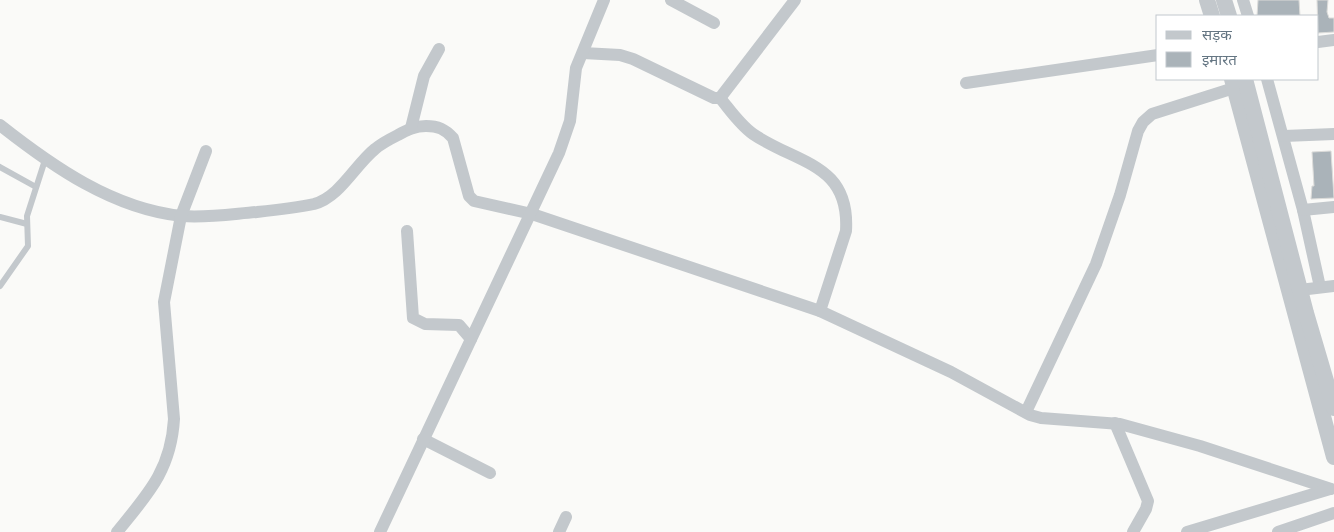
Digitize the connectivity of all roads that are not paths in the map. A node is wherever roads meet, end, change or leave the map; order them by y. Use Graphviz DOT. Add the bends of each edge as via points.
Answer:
graph roads {
  1 [pos="604,0"];
  2 [pos="671,0"];
  3 [pos="795,0"];
  4 [pos="1207,0"];
  5 [pos="1224,0"];
  6 [pos="1243,0"];
  7 [pos="1212,15"];
  8 [pos="1229,15"];
  9 [pos="1248,15"];
  10 [pos="714,22"];
  11 [pos="1334,40"];
  12 [pos="1319,42"];
  13 [pos="439,49"];
  14 [pos="582,52"];
  15 [pos="1156,54"];
  16 [pos="1267,80"];
  17 [pos="1237,82"];
  18 [pos="966,83"];
  19 [pos="720,98"];
  20 [pos="0,125"];
  21 [pos="411,128"];
  22 [pos="1334,134"];
  23 [pos="1284,136"];
  24 [pos="206,151"];
  25 [pos="46,160"];
  26 [pos="0,167"];
  27 [pos="36,187"];
  28 [pos="1334,207"];
  29 [pos="1304,210"];
  30 [pos="532,214"];
  31 [pos="181,216"];
  32 [pos="0,217"];
  33 [pos="27,224"];
  34 [pos="407,231"];
  35 [pos="0,286"];
  36 [pos="1334,286"];
  37 [pos="1320,287"];
  38 [pos="1294,290"];
  39 [pos="820,311"];
  40 [pos="471,339"];
  41 [pos="1334,408"];
  42 [pos="1026,412"];
  43 [pos="1115,424"];
  44 [pos="423,439"];
  45 [pos="1334,457"];
  46 [pos="490,473"];
  47 [pos="1332,488"];
  48 [pos="1334,513"];
  49 [pos="566,517"];
  50 [pos="117,532"];
  51 [pos="380,532"];
  52 [pos="559,532"];
  53 [pos="1133,532"];
  54 [pos="1187,532"];
  55 [pos="1278,532"];
  1 -- 14 [label="street"];
  2 -- 10 [label="street"];
  3 -- 19 [label="street"];
  4 -- 7 [label="street"];
  5 -- 8 [label="street"];
  6 -- 9 [label="street"];
  11 -- 12 [label="street"];
  13 -- 21 [label="street" via="424,76"];
  14 -- 19 [label="street" via="626,57"];
  14 -- 30 [label="street" via="576,68 566,136"];
  15 -- 18 [label="street"];
  16 -- 23 [label="street"];
  17 -- 38 [label="street"];
  17 -- 42 [label="street" via="1152,114 1143,122 1096,264"];
  19 -- 39 [label="street" via="744,128 822,170 838,186 845,205 846,231"];
  20 -- 25 [label="street"];
  21 -- 30 [label="street" via="436,126 448,132 458,150 471,199"];
  21 -- 31 [label="street" via="374,149 331,195 320,202 302,207 224,215"];
  22 -- 23 [label="street"];
  23 -- 29 [label="street"];
  24 -- 31 [label="street"];
  25 -- 27 [label="lane"];
  25 -- 31 [label="street" via="95,189"];
  26 -- 27 [label="lane"];
  27 -- 33 [label="lane" via="28,208"];
  28 -- 29 [label="street"];
  29 -- 37 [label="street"];
  30 -- 39 [label="street"];
  30 -- 40 [label="street"];
  31 -- 50 [label="street" via="164,302 173,437 169,456 155,486"];
  32 -- 33 [label="lane"];
  33 -- 35 [label="lane" via="28,246"];
  34 -- 40 [label="street" via="413,318 425,324 458,325"];
  36 -- 37 [label="street"];
  37 -- 38 [label="street"];
  38 -- 41 [label="street"];
  38 -- 45 [label="street"];
  39 -- 42 [label="street"];
  40 -- 44 [label="street"];
  42 -- 43 [label="street" via="1041,418"];
  43 -- 47 [label="street" via="1200,446"];
  43 -- 53 [label="street" via="1148,501"];
  44 -- 46 [label="street"];
  44 -- 51 [label="street"];
  47 -- 54 [label="street"];
  48 -- 55 [label="street"];
  49 -- 52 [label="street"];
}
